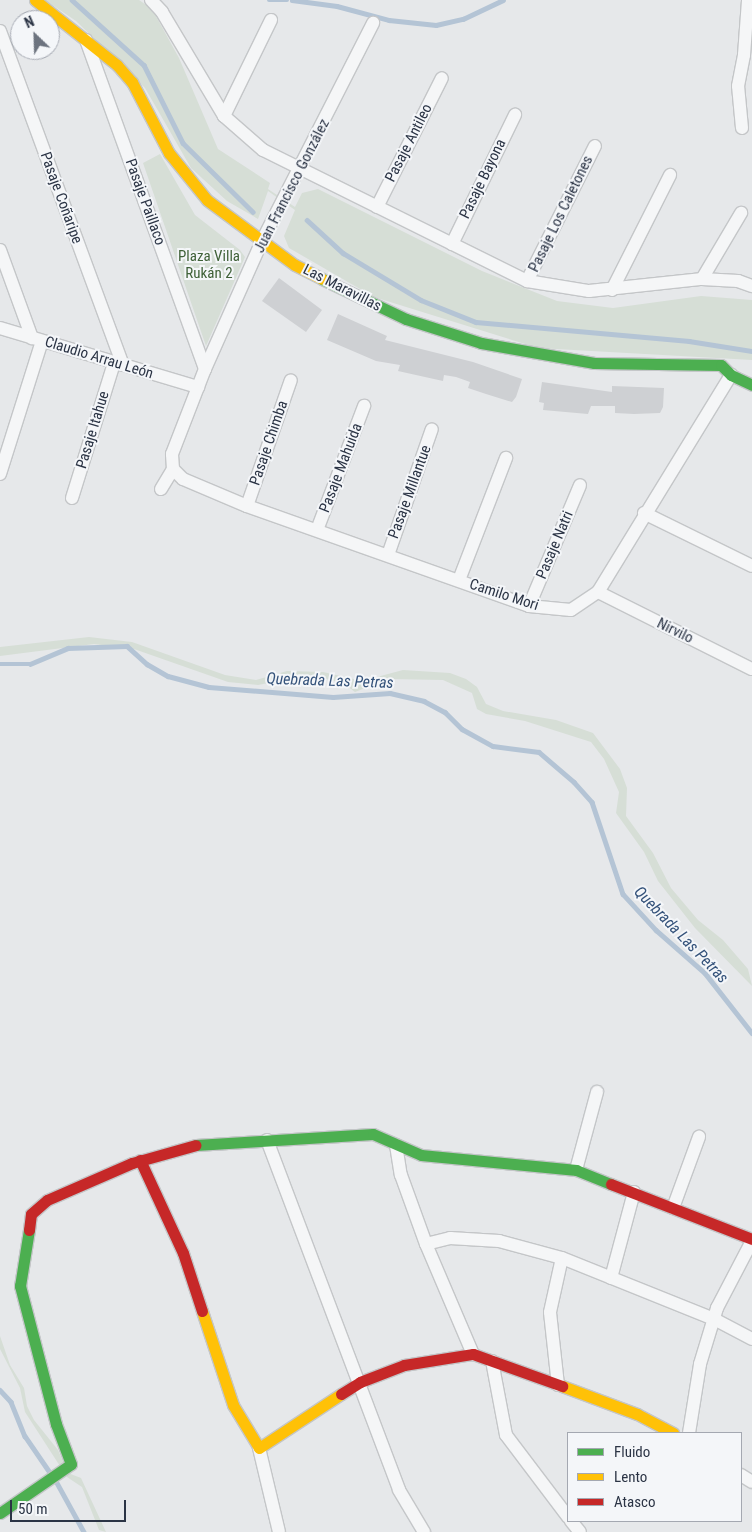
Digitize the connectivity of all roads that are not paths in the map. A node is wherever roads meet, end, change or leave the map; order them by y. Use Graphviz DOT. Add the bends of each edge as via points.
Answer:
graph roads {
  1 [pos="35,0"];
  2 [pos="151,0"];
  3 [pos="748,0"];
  4 [pos="271,20"];
  5 [pos="372,23"];
  6 [pos="0,31"];
  7 [pos="84,36"];
  8 [pos="442,78"];
  9 [pos="515,115"];
  10 [pos="224,116"];
  11 [pos="742,128"];
  12 [pos="595,146"];
  13 [pos="301,169"];
  14 [pos="670,175"];
  15 [pos="377,207"];
  16 [pos="741,213"];
  17 [pos="262,241"];
  18 [pos="452,244"];
  19 [pos="0,250"];
  20 [pos="702,280"];
  21 [pos="528,281"];
  22 [pos="752,286"];
  23 [pos="612,290"];
  24 [pos="0,328"];
  25 [pos="37,340"];
  26 [pos="119,364"];
  27 [pos="205,369"];
  28 [pos="731,375"];
  29 [pos="291,380"];
  30 [pos="752,385"];
  31 [pos="198,387"];
  32 [pos="364,406"];
  33 [pos="432,429"];
  34 [pos="506,458"];
  35 [pos="173,469"];
  36 [pos="0,474"];
  37 [pos="580,485"];
  38 [pos="161,489"];
  39 [pos="72,498"];
  40 [pos="247,506"];
  41 [pos="644,513"];
  42 [pos="317,530"];
  43 [pos="388,555"];
  44 [pos="752,566"];
  45 [pos="459,580"];
  46 [pos="598,592"];
  47 [pos="529,606"];
  48 [pos="752,669"];
  49 [pos="597,1092"];
  50 [pos="699,1137"];
  51 [pos="268,1140"];
  52 [pos="396,1145"];
  53 [pos="140,1160"];
  54 [pos="576,1170"];
  55 [pos="634,1192"];
  56 [pos="673,1208"];
  57 [pos="752,1240"];
  58 [pos="426,1244"];
  59 [pos="562,1258"];
  60 [pos="611,1278"];
  61 [pos="714,1319"];
  62 [pos="752,1339"];
  63 [pos="473,1354"];
  64 [pos="492,1361"];
  65 [pos="360,1382"];
  66 [pos="558,1385"];
  67 [pos="671,1432"];
  68 [pos="689,1432"];
  69 [pos="259,1448"];
  70 [pos="0,1513"];
  71 [pos="567,1516"];
  72 [pos="572,1522"];
  73 [pos="279,1532"];
  74 [pos="424,1532"];
  75 [pos="580,1532"];
  1 -- 7 [label="street, Las Maravillas"];
  2 -- 10 [label="street" via="162,12"];
  3 -- 11 [label="street" via="738,86"];
  4 -- 10 [label="street"];
  5 -- 13 [label="street, Juan Francisco González"];
  6 -- 26 [label="street, Pasaje Coñaripe"];
  7 -- 17 [label="street, Las Maravillas" via="132,82 169,153 187,179 226,217"];
  7 -- 27 [label="street, Pasaje Paillaco"];
  8 -- 15 [label="street, Pasaje Antileo"];
  9 -- 18 [label="street, Pasaje Bayona"];
  10 -- 13 [label="street" via="263,150"];
  12 -- 21 [label="street, Pasaje Los Caletones"];
  13 -- 15 [label="street"];
  13 -- 17 [label="street, Juan Francisco González"];
  14 -- 23 [label="street"];
  15 -- 18 [label="street"];
  16 -- 20 [label="street"];
  17 -- 27 [label="street, Juan Francisco González"];
  17 -- 28 [label="street, Las Maravillas" via="295,264 368,303 481,343 594,363 721,365"];
  18 -- 21 [label="street"];
  19 -- 25 [label="street"];
  20 -- 22 [label="street"];
  20 -- 23 [label="street"];
  21 -- 23 [label="street" via="564,289"];
  24 -- 25 [label="street, Claudio Arrau León"];
  25 -- 26 [label="street, Claudio Arrau León"];
  25 -- 36 [label="street"];
  26 -- 31 [label="street, Claudio Arrau León"];
  26 -- 39 [label="street, Pasaje Itahue"];
  27 -- 31 [label="street, Juan Francisco González"];
  28 -- 30 [label="street, Las Maravillas"];
  28 -- 41 [label="street, Camilo Mori"];
  29 -- 40 [label="street, Pasaje Chimba"];
  31 -- 35 [label="street, Juan Francisco González" via="172,454"];
  32 -- 42 [label="street, Pasaje Mahuida"];
  33 -- 43 [label="street, Pasaje Millantue"];
  34 -- 45 [label="street"];
  35 -- 38 [label="street, Juan Francisco González"];
  35 -- 40 [label="street, Camilo Mori" via="183,479"];
  37 -- 47 [label="street, Pasaje Natri"];
  40 -- 42 [label="street, Camilo Mori"];
  41 -- 44 [label="street"];
  41 -- 46 [label="street, Camilo Mori"];
  42 -- 43 [label="street, Camilo Mori"];
  43 -- 45 [label="street, Camilo Mori"];
  45 -- 47 [label="street, Camilo Mori"];
  46 -- 47 [label="street, Camilo Mori" via="571,610"];
  46 -- 48 [label="street, Nirvilo"];
  49 -- 54 [label="street"];
  50 -- 56 [label="street"];
  51 -- 52 [label="street" via="373,1134"];
  51 -- 53 [label="street" via="208,1142"];
  51 -- 65 [label="street"];
  52 -- 54 [label="street" via="421,1155"];
  52 -- 58 [label="street" via="401,1175"];
  53 -- 69 [label="street" via="184,1253 233,1404"];
  53 -- 70 [label="street" via="47,1200 31,1214 20,1286 56,1424 71,1464"];
  54 -- 55 [label="street"];
  55 -- 56 [label="street"];
  55 -- 60 [label="street"];
  56 -- 57 [label="street"];
  57 -- 61 [label="street"];
  58 -- 59 [label="street" via="450,1238 500,1241"];
  58 -- 63 [label="street"];
  59 -- 60 [label="street"];
  59 -- 66 [label="street" via="550,1312"];
  60 -- 61 [label="street"];
  61 -- 62 [label="street"];
  61 -- 68 [label="street" via="700,1364"];
  63 -- 64 [label="street"];
  63 -- 65 [label="street" via="404,1365"];
  64 -- 66 [label="street"];
  64 -- 71 [label="street" via="506,1435"];
  65 -- 69 [label="street"];
  65 -- 74 [label="street" via="399,1490"];
  66 -- 67 [label="street" via="637,1414"];
  69 -- 73 [label="street"];
  72 -- 75 [label="street"];
}
